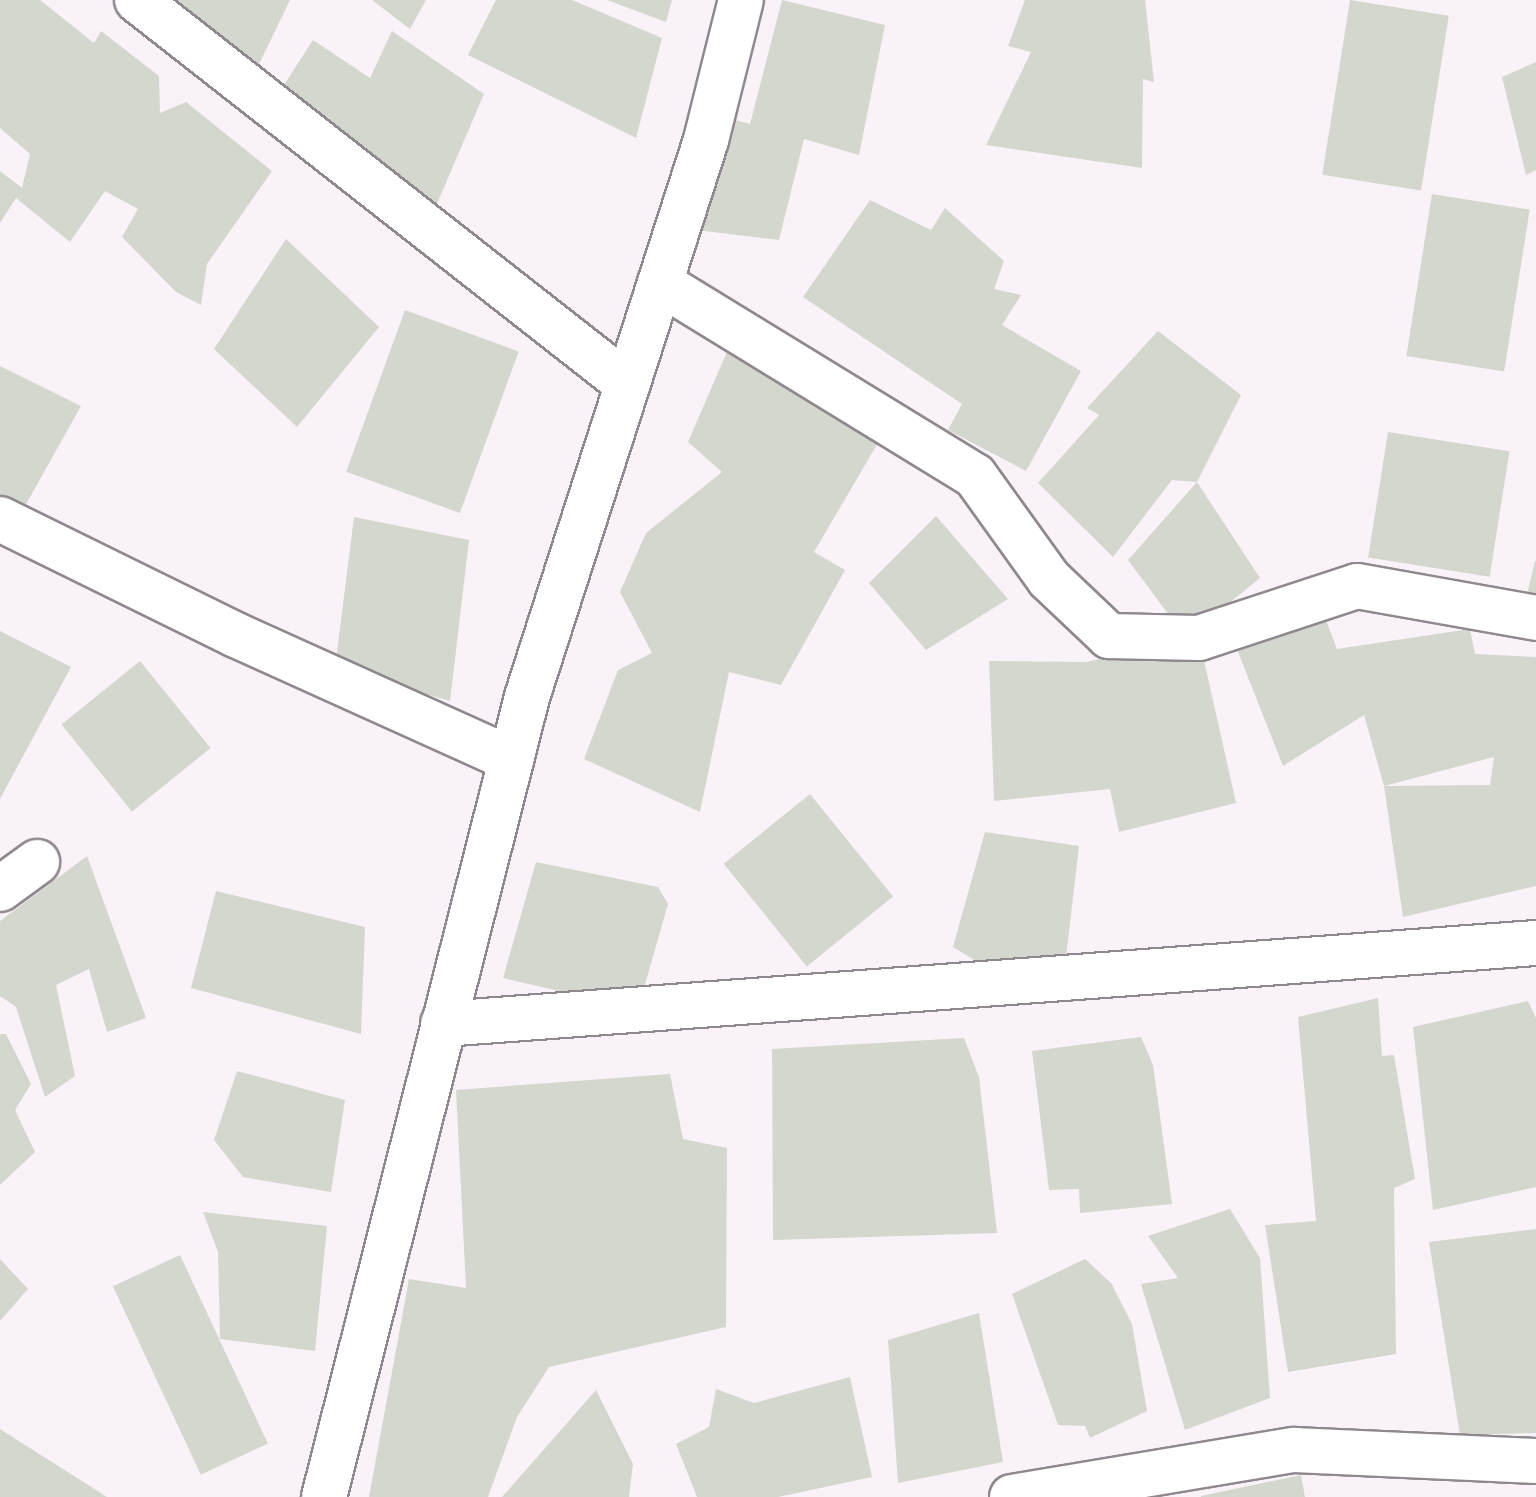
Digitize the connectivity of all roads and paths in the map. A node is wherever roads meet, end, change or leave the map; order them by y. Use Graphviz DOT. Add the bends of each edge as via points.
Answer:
graph roads {
  1 [pos="137,0"];
  2 [pos="741,0"];
  3 [pos="660,283"];
  4 [pos="627,384"];
  5 [pos="0,519"];
  6 [pos="1536,618"];
  7 [pos="511,759"];
  8 [pos="37,862"];
  9 [pos="0,889"];
  10 [pos="1536,943"];
  11 [pos="443,1024"];
  12 [pos="1536,1461"];
  13 [pos="324,1497"];
  14 [pos="1014,1497"];
  1 -- 4 [label="street"];
  2 -- 3 [label="street" via="706,140"];
  3 -- 4 [label="street"];
  3 -- 6 [label="street" via="975,476 1049,579 1109,636 1199,638 1357,586"];
  4 -- 7 [label="street"];
  5 -- 7 [label="street" via="236,635"];
  7 -- 11 [label="street"];
  8 -- 9 [label="street"];
  10 -- 11 [label="street"];
  11 -- 13 [label="street"];
  12 -- 14 [label="street" via="1294,1450"];
}
